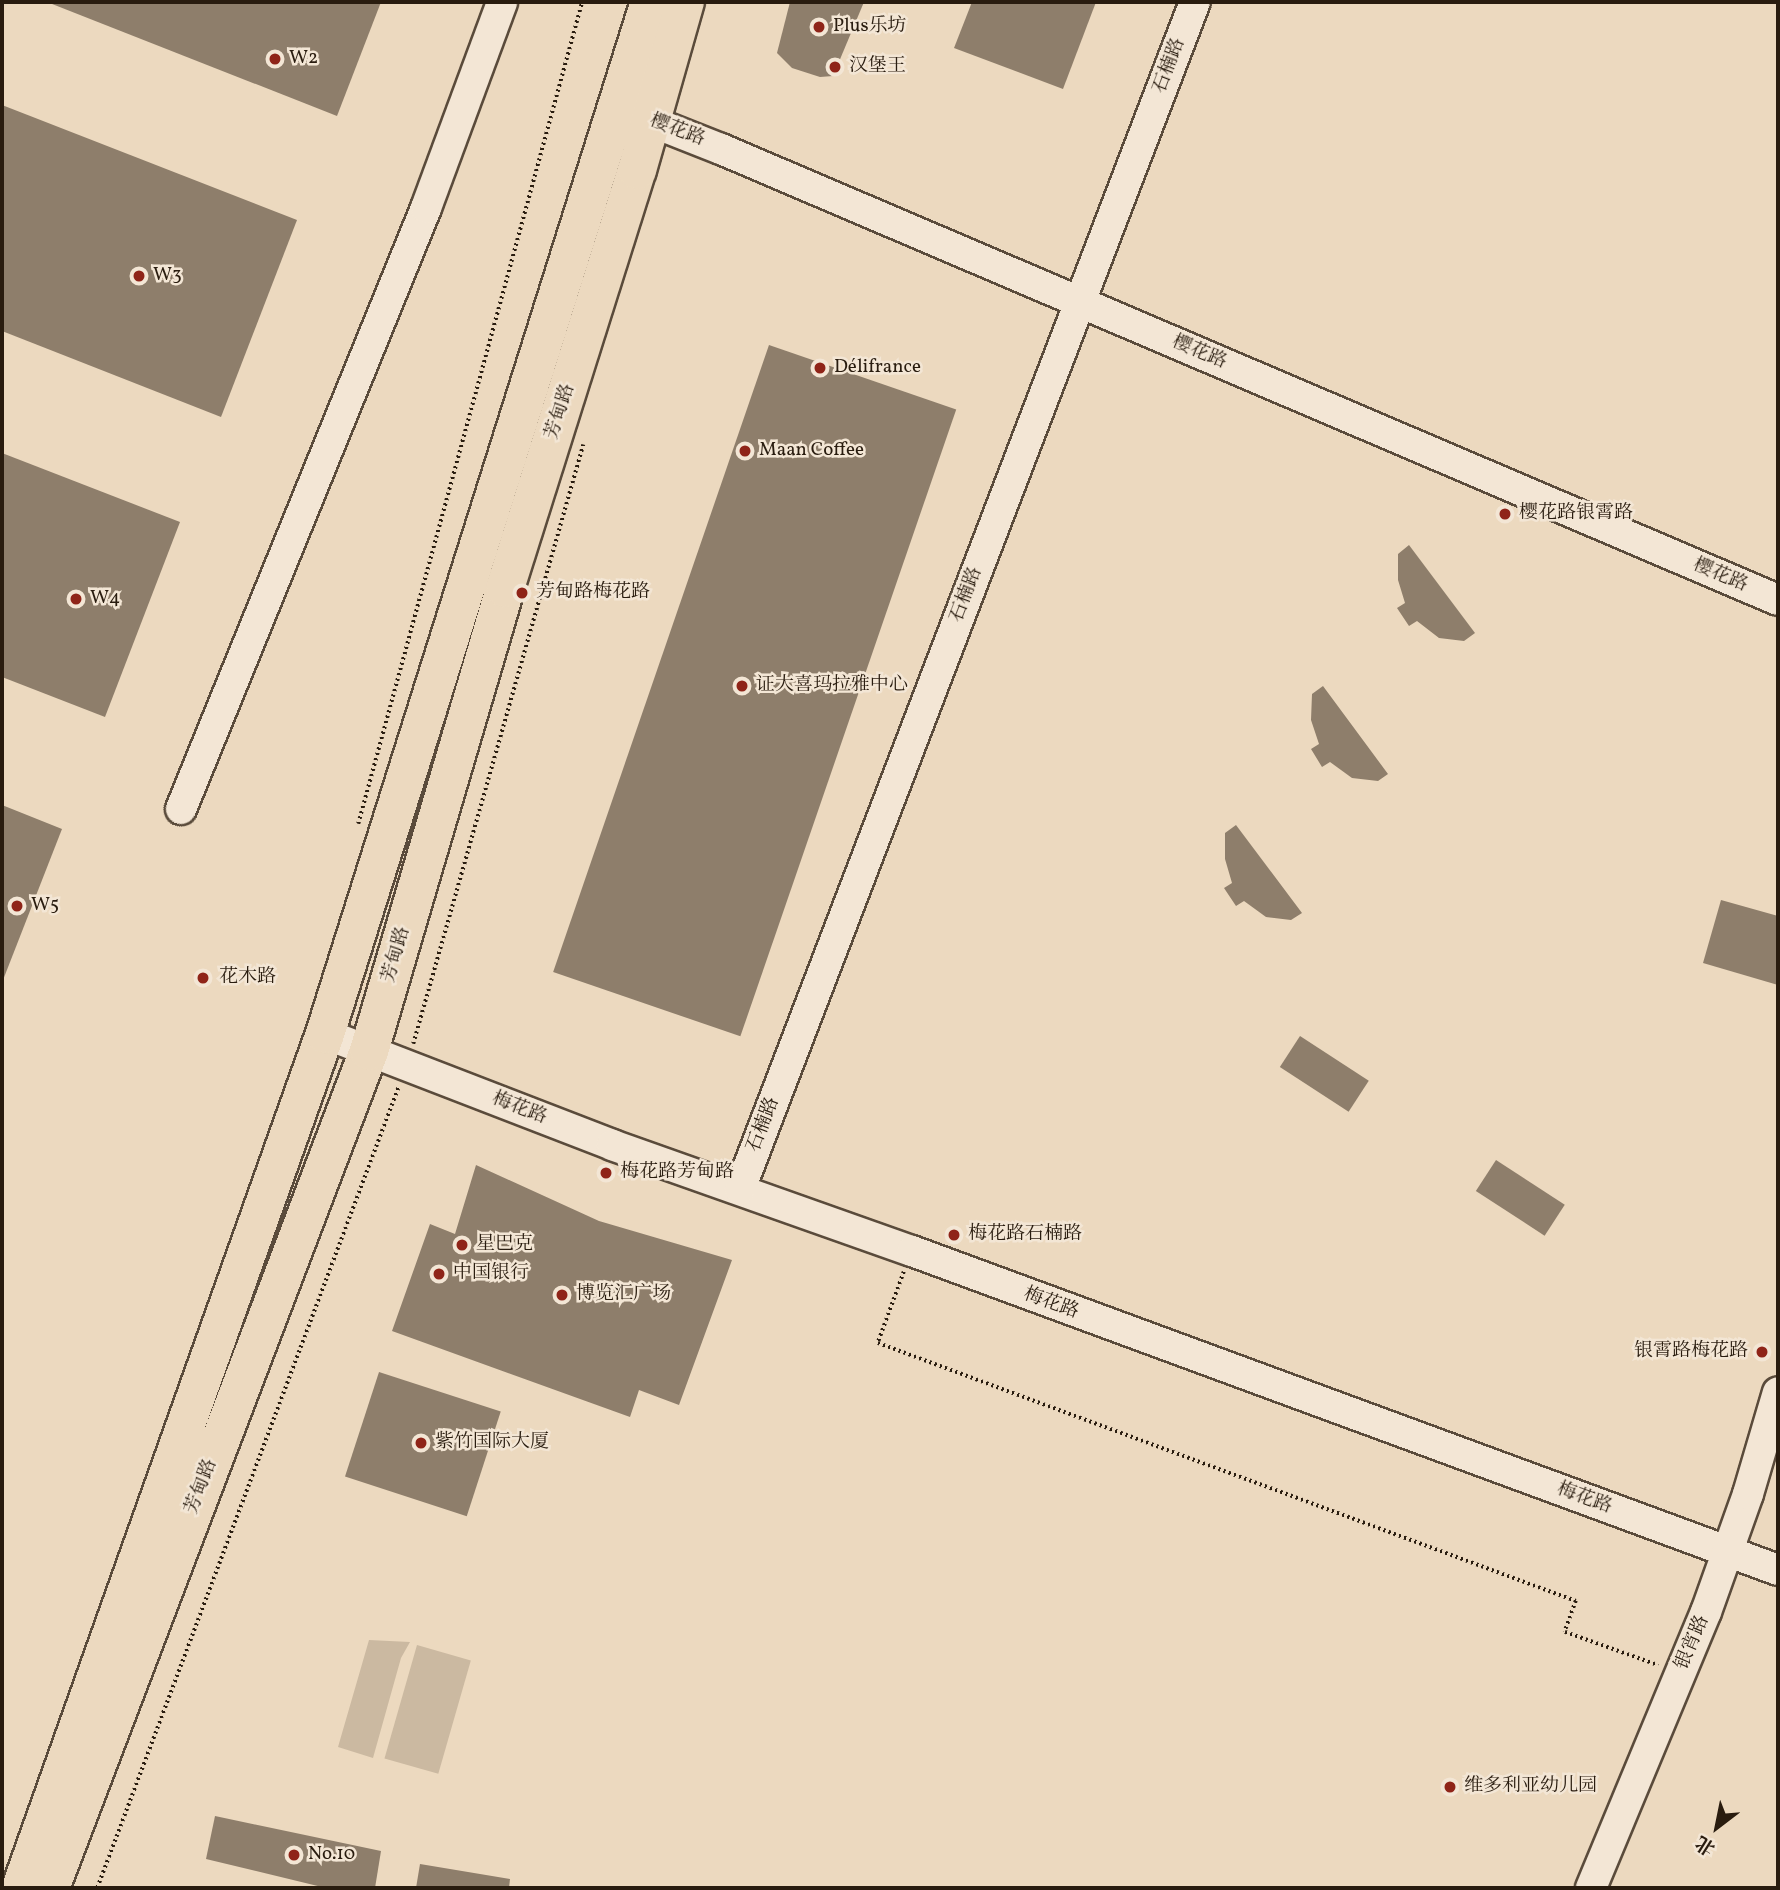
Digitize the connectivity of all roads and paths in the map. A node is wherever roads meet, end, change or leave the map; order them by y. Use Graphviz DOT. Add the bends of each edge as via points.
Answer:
graph roads {
  1 [pos="502,2"];
  2 [pos="582,2"];
  3 [pos="650,2"];
  4 [pos="685,2"];
  5 [pos="1195,2"];
  6 [pos="635,115"];
  7 [pos="1080,302"];
  8 [pos="1778,600"];
  9 [pos="181,809"];
  10 [pos="356,833"];
  11 [pos="325,1034"];
  12 [pos="369,1051"];
  13 [pos="740,1189"];
  14 [pos="912,1251"];
  15 [pos="1778,1392"];
  16 [pos="1728,1552"];
  17 [pos="1778,1570"];
  18 [pos="1680,1673"];
  19 [pos="21,1888"];
  20 [pos="50,1888"];
  21 [pos="1591,1888"];
  1 -- 9 [label="street" via="426,208"];
  2 -- 10 [label="path"];
  3 -- 6 [label="main road, 芳甸路"];
  4 -- 6 [label="main road, 芳甸路"];
  5 -- 7 [label="street, 石楠路"];
  6 -- 7 [label="street, 樱花路"];
  6 -- 11 [label="main road, 芳甸路"];
  6 -- 12 [label="main road, 芳甸路" via="505,588"];
  7 -- 8 [label="street, 樱花路"];
  7 -- 13 [label="street, 石楠路"];
  11 -- 12 [label="street, 梅花路"];
  11 -- 19 [label="main road, 芳甸路"];
  12 -- 13 [label="street, 梅花路"];
  12 -- 20 [label="main road, 芳甸路"];
  13 -- 14 [label="street, 梅花路"];
  14 -- 16 [label="street, 梅花路"];
  14 -- 18 [label="path" via="878,1343 1576,1601 1565,1633"];
  15 -- 16 [label="street, 银宵路"];
  16 -- 17 [label="street, 梅花路"];
  16 -- 18 [label="street, 银宵路"];
  18 -- 21 [label="street, 银宵路"];
}
